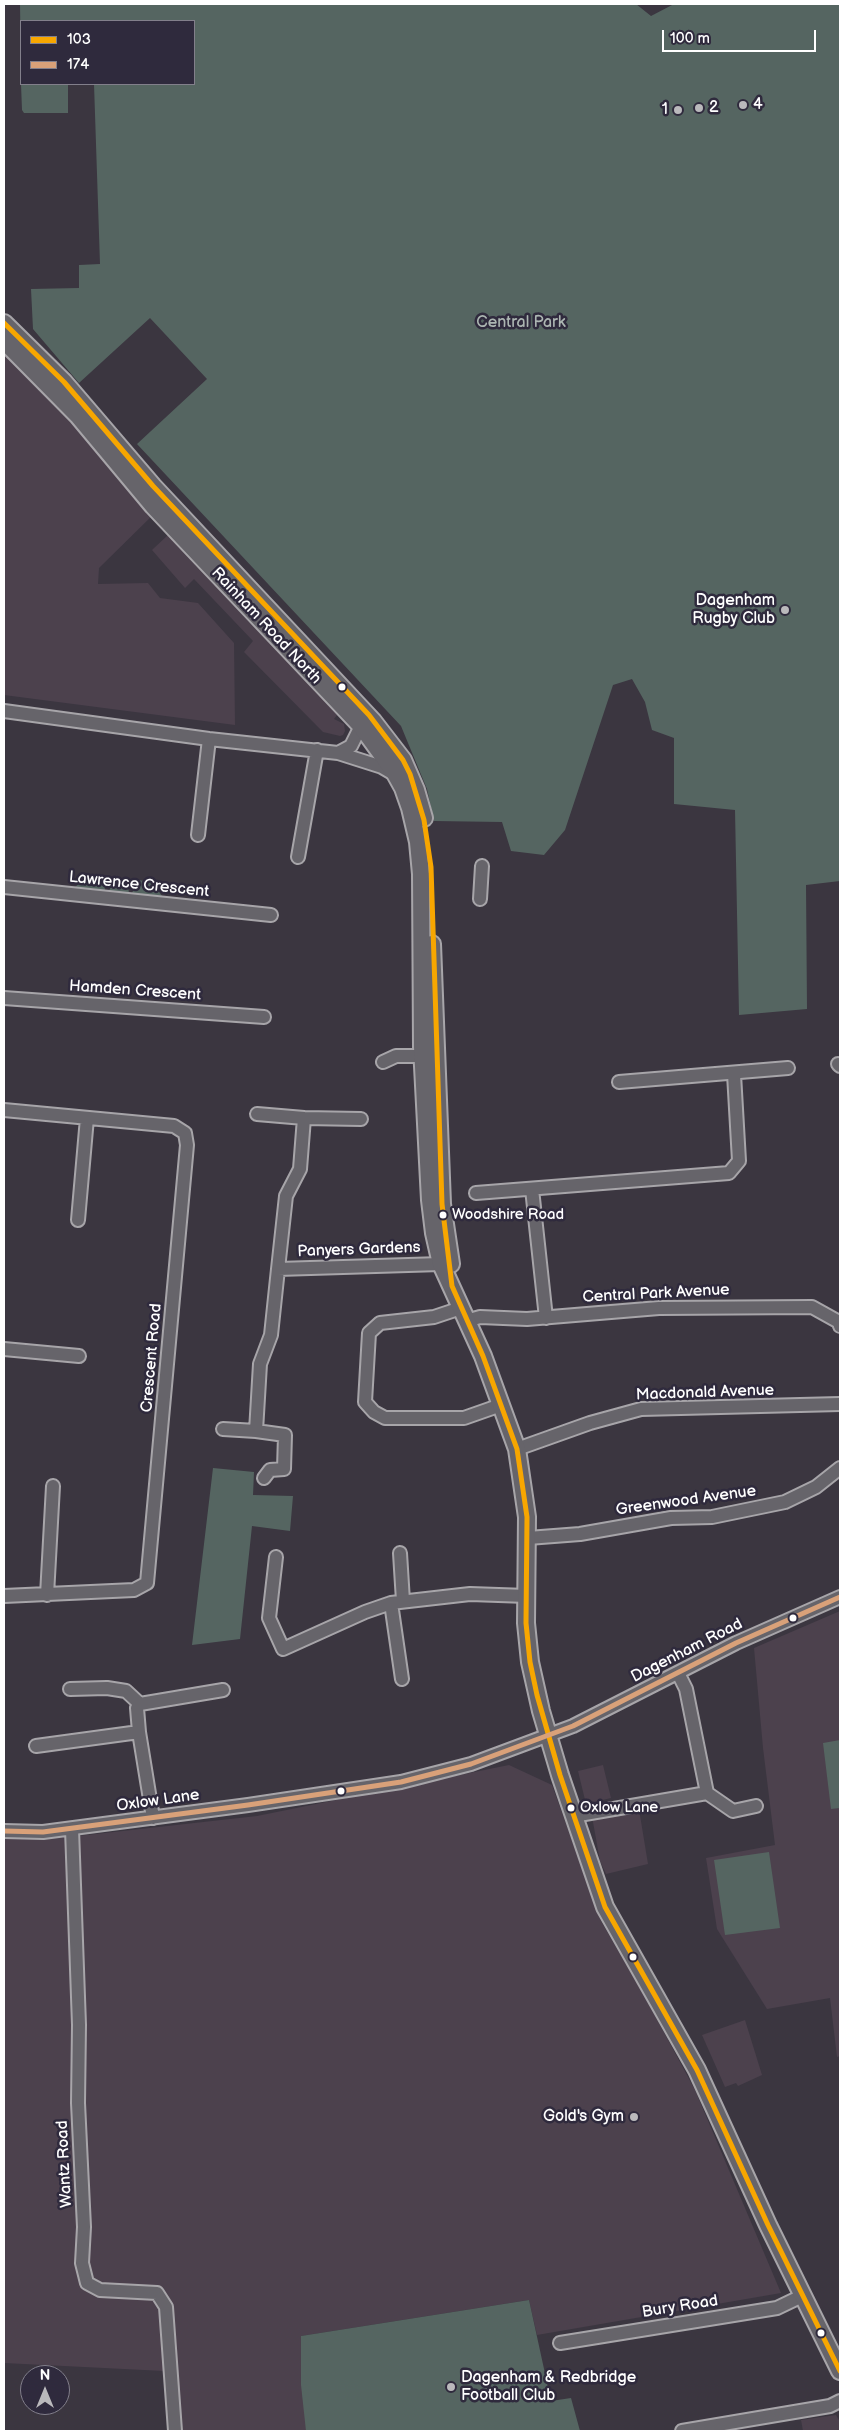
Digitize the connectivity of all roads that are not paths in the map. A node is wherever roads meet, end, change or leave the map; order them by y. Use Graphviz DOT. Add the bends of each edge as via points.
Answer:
graph roads {
  1 [pos="6,334"];
  2 [pos="4,711"];
  3 [pos="361,726"];
  4 [pos="209,739"];
  5 [pos="317,750"];
  6 [pos="338,753"];
  7 [pos="396,775"];
  8 [pos="198,835"];
  9 [pos="298,857"];
  10 [pos="482,866"];
  11 [pos="4,887"];
  12 [pos="480,899"];
  13 [pos="271,915"];
  14 [pos="4,998"];
  15 [pos="264,1017"];
  16 [pos="423,1056"];
  17 [pos="383,1062"];
  18 [pos="788,1068"];
  19 [pos="734,1074"];
  20 [pos="619,1082"];
  21 [pos="4,1110"];
  22 [pos="257,1114"];
  23 [pos="87,1118"];
  24 [pos="304,1118"];
  25 [pos="361,1118"];
  26 [pos="532,1189"];
  27 [pos="476,1193"];
  28 [pos="78,1220"];
  29 [pos="441,1264"];
  30 [pos="278,1269"];
  31 [pos="452,1286"];
  32 [pos="464,1314"];
  33 [pos="546,1318"];
  34 [pos="840,1322"];
  35 [pos="4,1349"];
  36 [pos="79,1356"];
  37 [pos="840,1404"];
  38 [pos="502,1405"];
  39 [pos="223,1429"];
  40 [pos="256,1431"];
  41 [pos="517,1449"];
  42 [pos="840,1468"];
  43 [pos="264,1478"];
  44 [pos="53,1486"];
  45 [pos="528,1538"];
  46 [pos="400,1553"];
  47 [pos="276,1557"];
  48 [pos="47,1595"];
  49 [pos="4,1596"];
  50 [pos="527,1596"];
  51 [pos="840,1597"];
  52 [pos="397,1602"];
  53 [pos="678,1673"];
  54 [pos="402,1679"];
  55 [pos="70,1689"];
  56 [pos="223,1690"];
  57 [pos="140,1704"];
  58 [pos="139,1732"];
  59 [pos="549,1736"];
  60 [pos="36,1746"];
  61 [pos="707,1793"];
  62 [pos="756,1806"];
  63 [pos="573,1816"];
  64 [pos="154,1818"];
  65 [pos="72,1829"];
  66 [pos="4,1831"];
  67 [pos="802,2296"];
  68 [pos="560,2343"];
  69 [pos="840,2371"];
  70 [pos="840,2402"];
  71 [pos="175,2431"];
  72 [pos="682,2431"];
  1 -- 3 [label="main road, Rainham Road North" via="153,506"];
  1 -- 31 [label="main road, Rainham Road North" via="64,382 153,486 373,721 410,774 424,820 431,867 442,1204"];
  2 -- 4 [label="street"];
  3 -- 6 [label="street" via="351,746"];
  3 -- 7 [label="main road, Rainham Road North"];
  4 -- 5 [label="street"];
  4 -- 8 [label="street"];
  5 -- 6 [label="street"];
  5 -- 9 [label="street"];
  6 -- 7 [label="street" via="382,767"];
  7 -- 16 [label="main road, Rainham Road North" via="410,808 420,867"];
  10 -- 12 [label="street"];
  11 -- 13 [label="street, Lawrence Crescent"];
  14 -- 15 [label="street, Hamden Crescent"];
  16 -- 17 [label="street" via="396,1056"];
  16 -- 29 [label="main road, Rainham Road North" via="430,1200"];
  18 -- 19 [label="street"];
  19 -- 20 [label="street"];
  19 -- 26 [label="street" via="739,1161 729,1173"];
  21 -- 23 [label="street, Crescent Road"];
  22 -- 24 [label="street"];
  23 -- 28 [label="street"];
  23 -- 48 [label="street, Crescent Road" via="174,1126 185,1133 186,1155 147,1583 134,1590"];
  24 -- 25 [label="street"];
  24 -- 30 [label="street, Panyers Gardens" via="300,1168 286,1196"];
  26 -- 27 [label="street"];
  26 -- 33 [label="street"];
  29 -- 30 [label="street, Panyers Gardens"];
  29 -- 31 [label="main road, Rainham Road North"];
  30 -- 40 [label="street, Panyers Gardens" via="271,1335 260,1364"];
  31 -- 32 [label="main road, Rainham Road North"];
  32 -- 33 [label="street, Central Park Avenue"];
  32 -- 38 [label="main road, Rainham Road North"];
  32 -- 38 [label="street, Central Park Avenue" via="380,1323 369,1333 365,1402 385,1418 464,1418"];
  33 -- 34 [label="street, Central Park Avenue" via="659,1308 812,1307"];
  35 -- 36 [label="street"];
  37 -- 41 [label="street, Macdonald Avenue" via="641,1409"];
  38 -- 41 [label="main road, Rainham Road North"];
  39 -- 40 [label="street"];
  40 -- 43 [label="street" via="286,1435 284,1469 270,1470"];
  41 -- 45 [label="main road, Rainham Road North" via="523,1474"];
  42 -- 45 [label="street, Greenwood Avenue" via="816,1487 785,1502 712,1517 671,1518 580,1534"];
  44 -- 48 [label="street"];
  45 -- 50 [label="main road, Rainham Road North"];
  46 -- 52 [label="street"];
  47 -- 52 [label="street" via="269,1618 283,1649 365,1612"];
  48 -- 49 [label="street, Crescent Road"];
  50 -- 52 [label="street" via="470,1594"];
  50 -- 59 [label="main road, Rainham Road North" via="530,1662"];
  51 -- 53 [label="street, Dagenham Road" via="736,1643"];
  52 -- 54 [label="street"];
  53 -- 59 [label="street, Dagenham Road"];
  53 -- 61 [label="street" via="686,1688"];
  55 -- 57 [label="street" via="107,1688 126,1692"];
  56 -- 57 [label="street"];
  57 -- 58 [label="street" via="137,1708"];
  58 -- 60 [label="street"];
  58 -- 64 [label="street"];
  59 -- 63 [label="main road, Rainham Road North"];
  59 -- 64 [label="street, Oxlow Lane" via="471,1764 402,1782"];
  61 -- 62 [label="street" via="733,1812"];
  61 -- 63 [label="street"];
  63 -- 67 [label="main road, Rainham Road North" via="605,1907 697,2070"];
  64 -- 65 [label="street, Oxlow Lane"];
  65 -- 66 [label="street, Oxlow Lane" via="39,1833"];
  65 -- 71 [label="street, Wantz Road" via="84,2227 82,2263 87,2282 100,2290 157,2293 166,2307"];
  67 -- 68 [label="street, Bury Road" via="777,2308"];
  67 -- 69 [label="main road, Rainham Road North"];
  70 -- 72 [label="street"];
}
